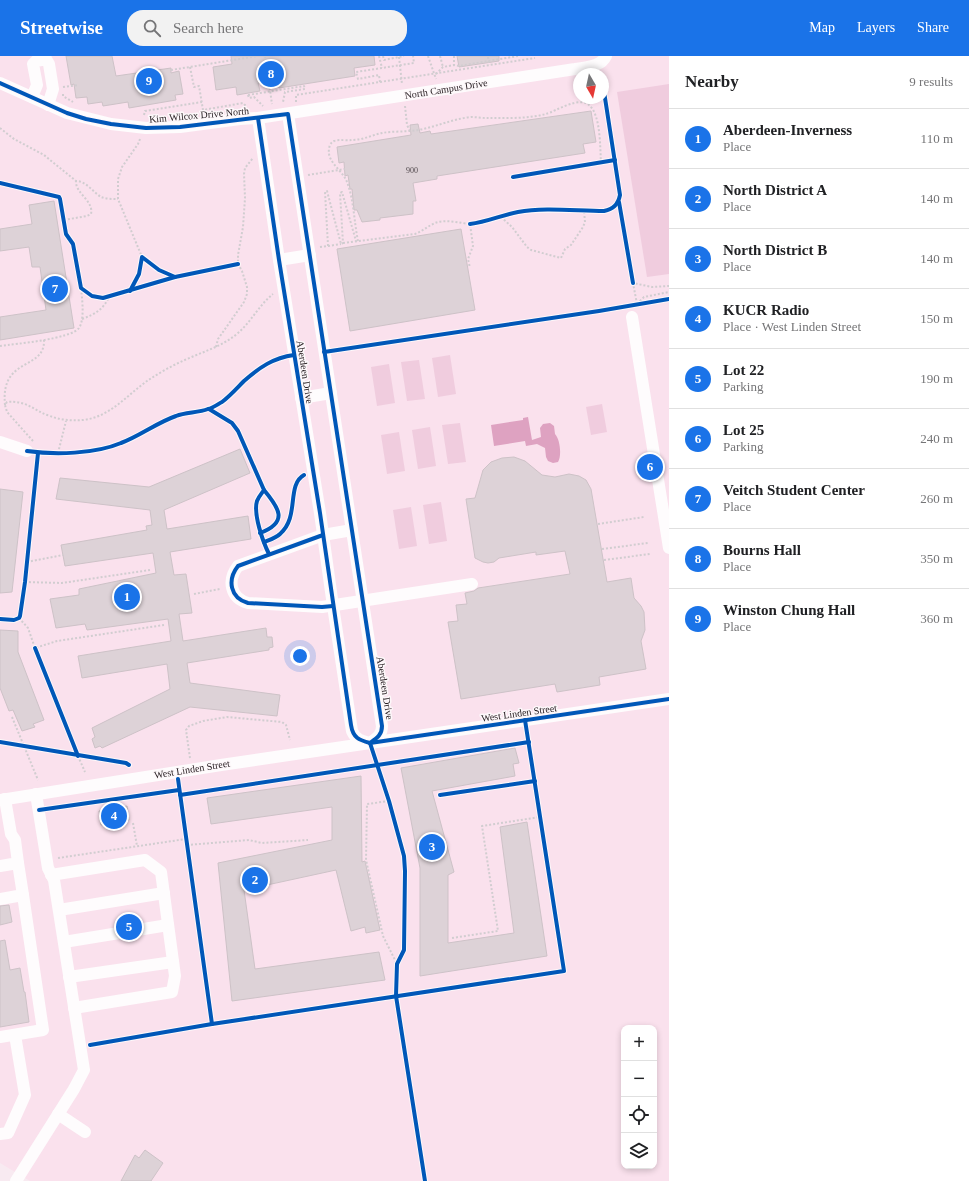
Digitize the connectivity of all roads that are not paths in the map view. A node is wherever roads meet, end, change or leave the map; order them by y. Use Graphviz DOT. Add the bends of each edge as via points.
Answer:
graph roads {
  1 [pos="605,59"];
  2 [pos="0,83"];
  3 [pos="32,97"];
  4 [pos="48,104"];
  5 [pos="286,108"];
  6 [pos="258,118"];
  7 [pos="314,251"];
  8 [pos="279,260"];
  9 [pos="632,317"];
  10 [pos="331,394"];
  11 [pos="301,398"];
  12 [pos="0,442"];
  13 [pos="32,448"];
  14 [pos="352,530"];
  15 [pos="323,535"];
  16 [pos="669,548"];
  17 [pos="472,584"];
  18 [pos="363,601"];
  19 [pos="333,606"];
  20 [pos="669,699"];
  21 [pos="370,743"];
  22 [pos="36,794"];
  23 [pos="3,800"];
  24 [pos="6,835"];
  25 [pos="18,863"];
  26 [pos="0,866"];
  27 [pos="51,875"];
  28 [pos="164,893"];
  29 [pos="24,895"];
  30 [pos="0,899"];
  31 [pos="59,910"];
  32 [pos="168,925"];
  33 [pos="64,942"];
  34 [pos="173,962"];
  35 [pos="70,976"];
  36 [pos="74,1008"];
  37 [pos="15,1035"];
  38 [pos="0,1037"];
  39 [pos="58,1114"];
  40 [pos="85,1132"];
  41 [pos="0,1134"];
  42 [pos="16,1181"];
  1 -- 5 [label="street, North Campus Drive" via="598,64 576,69 403,96"];
  2 -- 3 [label="street, Kim Wilcox Drive North"];
  3 -- 4 [label="street, Kim Wilcox Drive North"];
  3 -- 4 [label="street" via="36,85 33,64 46,59 50,64 53,89"];
  4 -- 6 [label="street, Kim Wilcox Drive North" via="86,119 146,128 180,127"];
  5 -- 6 [label="street, Kim Wilcox Drive North"];
  5 -- 7 [label="street, Aberdeen Drive"];
  6 -- 8 [label="street, Aberdeen Drive"];
  7 -- 8 [label="street"];
  7 -- 10 [label="street, Aberdeen Drive"];
  8 -- 11 [label="street, Aberdeen Drive"];
  9 -- 16 [label="street"];
  10 -- 11 [label="street"];
  10 -- 14 [label="street, Aberdeen Drive"];
  11 -- 15 [label="street, Aberdeen Drive"];
  12 -- 13 [label="street"];
  14 -- 15 [label="street"];
  14 -- 18 [label="street, Aberdeen Drive"];
  15 -- 19 [label="street, Aberdeen Drive"];
  15 -- 19 [label="street" via="238,566 233,572 232,587 235,596 240,601 248,603"];
  17 -- 18 [label="street"];
  18 -- 19 [label="street"];
  18 -- 21 [label="street, Aberdeen Drive" via="382,726 378,737"];
  19 -- 21 [label="street, Aberdeen Drive" via="352,731 360,740"];
  20 -- 21 [label="street, West Linden Street"];
  21 -- 22 [label="street, West Linden Street"];
  22 -- 23 [label="street, West Linden Street"];
  22 -- 27 [label="street"];
  23 -- 24 [label="street"];
  24 -- 25 [label="street" via="15,840"];
  25 -- 26 [label="street"];
  25 -- 29 [label="street"];
  27 -- 28 [label="street" via="145,860 161,872"];
  27 -- 31 [label="street"];
  28 -- 31 [label="street"];
  28 -- 32 [label="street"];
  29 -- 30 [label="street"];
  29 -- 37 [label="street" via="43,1030"];
  31 -- 33 [label="street"];
  32 -- 33 [label="street"];
  32 -- 34 [label="street"];
  33 -- 35 [label="street"];
  34 -- 35 [label="street"];
  34 -- 36 [label="street" via="175,976 172,992"];
  35 -- 36 [label="street"];
  36 -- 39 [label="street" via="84,1070"];
  37 -- 38 [label="street"];
  37 -- 41 [label="street" via="25,1095 8,1133"];
  39 -- 40 [label="street"];
  39 -- 42 [label="street"];
}
